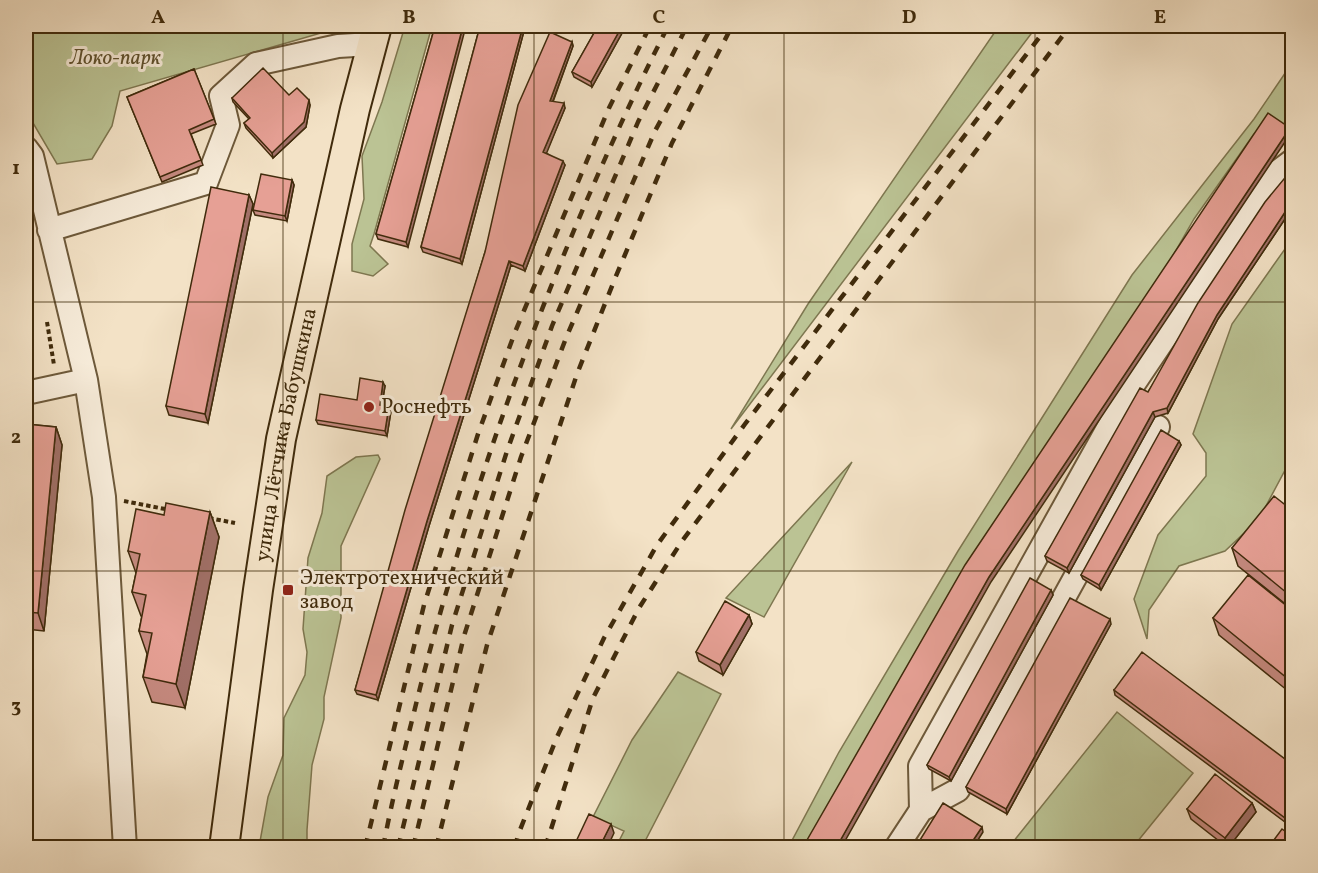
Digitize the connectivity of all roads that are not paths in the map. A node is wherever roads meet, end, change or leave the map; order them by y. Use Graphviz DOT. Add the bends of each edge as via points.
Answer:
graph roads {
  1 [pos="374,35"];
  2 [pos="26,148"];
  3 [pos="1293,161"];
  4 [pos="49,230"];
  5 [pos="86,380"];
  6 [pos="26,393"];
  7 [pos="1158,427"];
  8 [pos="921,810"];
  9 [pos="125,848"];
  10 [pos="224,848"];
  11 [pos="896,848"];
  1 -- 4 [label="lane" via="256,63 221,96 228,125 206,183"];
  1 -- 10 [label="main road, улица Лётчика Бабушкина" via="281,438"];
  2 -- 4 [label="lane" via="32,156"];
  3 -- 8 [label="lane" via="1276,172 1127,394 920,766"];
  4 -- 5 [label="lane"];
  5 -- 6 [label="lane"];
  5 -- 9 [label="lane" via="104,497"];
  7 -- 8 [label="lane" via="958,790"];
  8 -- 11 [label="lane"];
}
